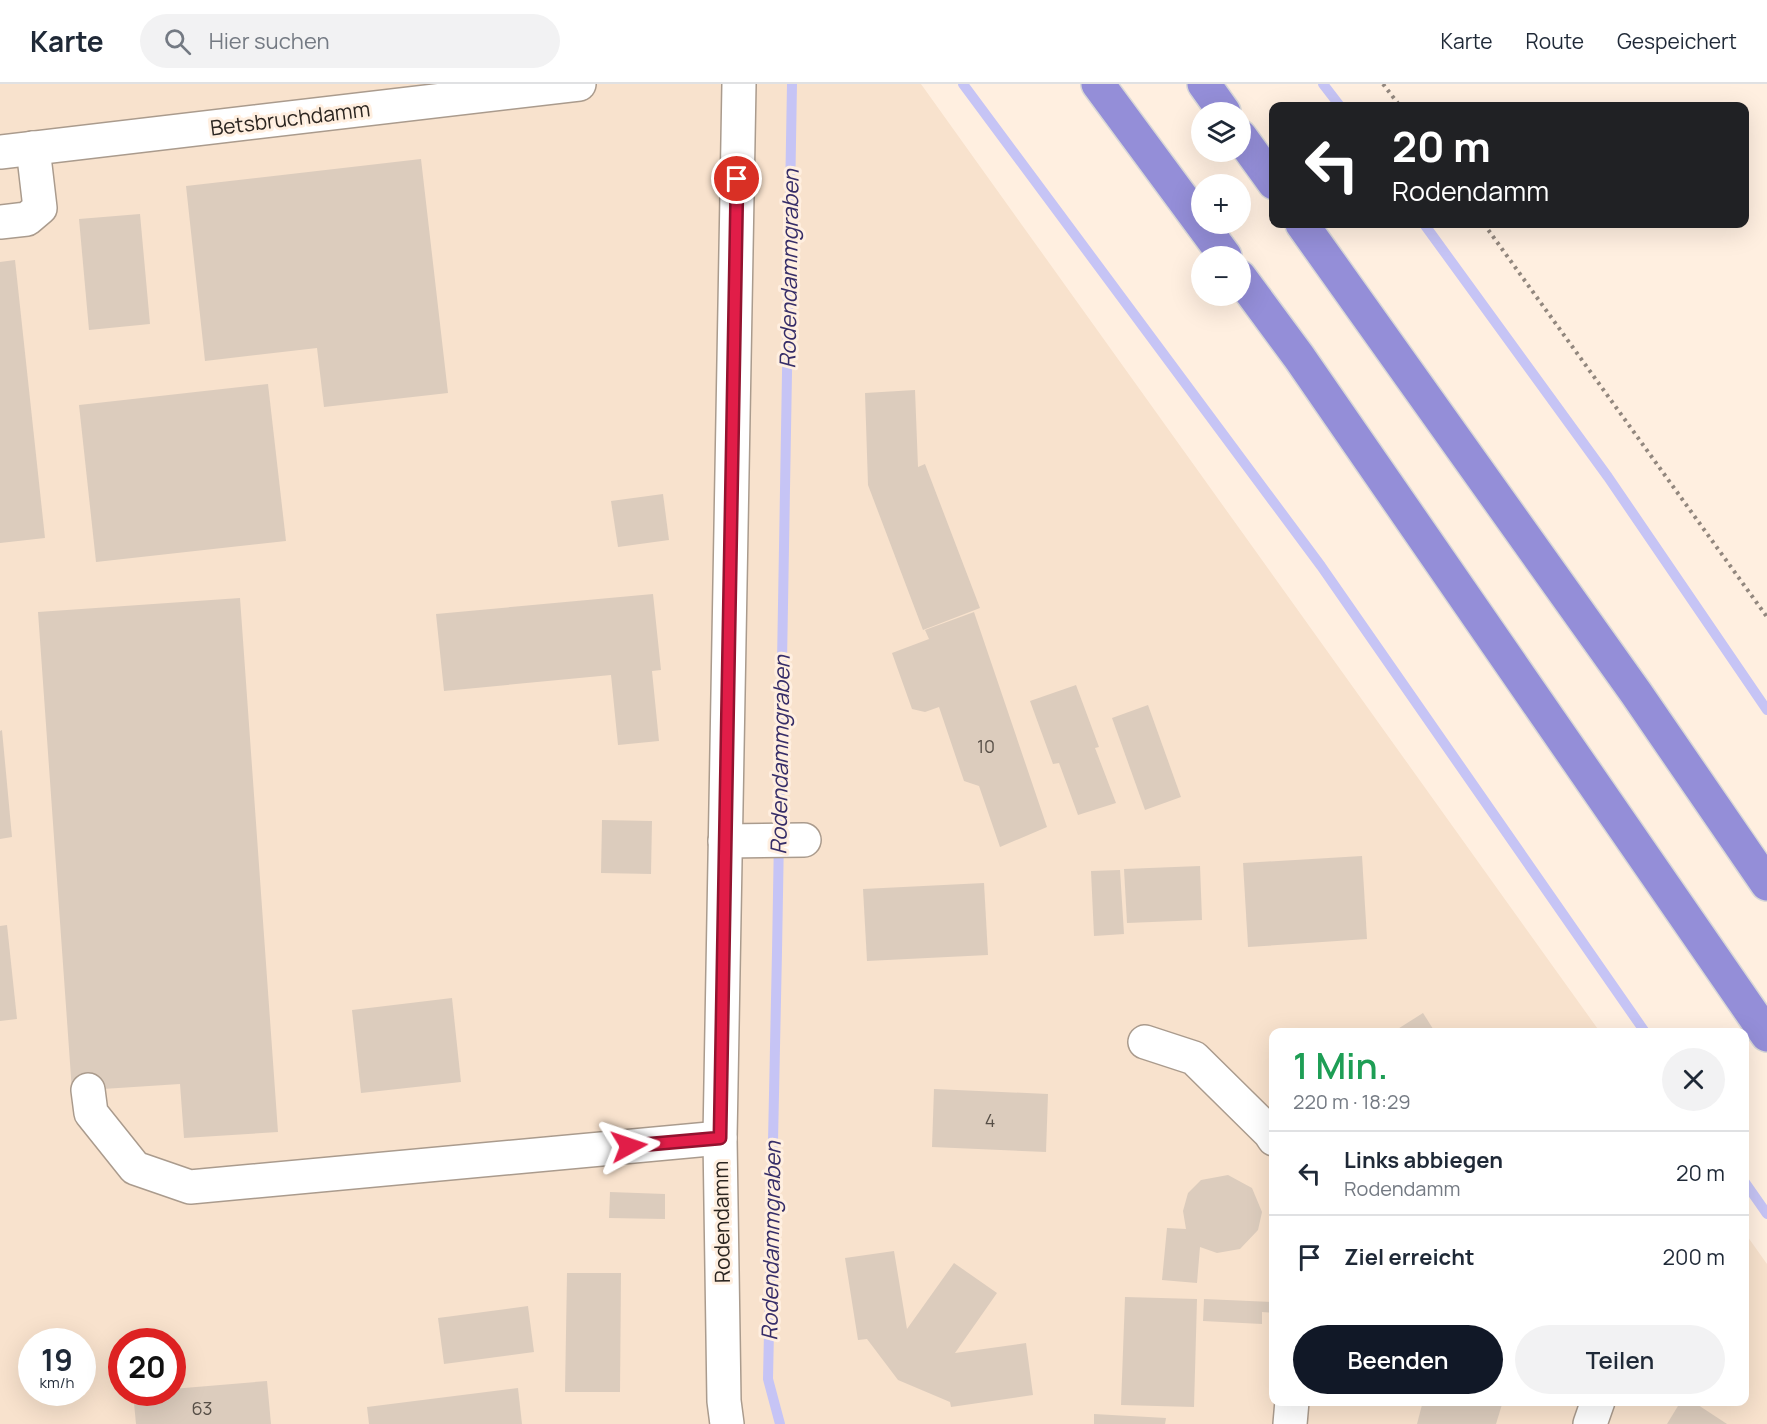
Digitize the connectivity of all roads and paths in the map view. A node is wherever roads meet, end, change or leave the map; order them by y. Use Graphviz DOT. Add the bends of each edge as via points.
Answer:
graph roads {
  1 [pos="579,84"];
  2 [pos="739,84"];
  3 [pos="1098,84"];
  4 [pos="1204,84"];
  5 [pos="1383,84"];
  6 [pos="540,86"];
  7 [pos="1217,102"];
  8 [pos="1397,102"];
  9 [pos="33,148"];
  10 [pos="1251,151"];
  11 [pos="0,152"];
  12 [pos="1269,176"];
  13 [pos="0,222"];
  14 [pos="1305,228"];
  15 [pos="1487,228"];
  16 [pos="1218,246"];
  17 [pos="1251,292"];
  18 [pos="1767,617"];
  19 [pos="804,840"];
  20 [pos="739,841"];
  21 [pos="1767,884"];
  22 [pos="1767,1035"];
  23 [pos="1145,1042"];
  24 [pos="88,1090"];
  25 [pos="1269,1132"];
  26 [pos="720,1138"];
  27 [pos="1292,1406"];
  28 [pos="1596,1406"];
  29 [pos="727,1424"];
  30 [pos="1290,1424"];
  31 [pos="1590,1424"];
  1 -- 6 [label="street, Betsbruchdamm"];
  2 -- 20 [label="street, Rodendamm"];
  3 -- 16 [label="highway"];
  4 -- 7 [label="highway"];
  5 -- 8 [label="path"];
  6 -- 9 [label="street, Betsbruchdamm"];
  9 -- 11 [label="street, Betsbruchdamm"];
  9 -- 13 [label="street" via="40,208 27,219"];
  10 -- 12 [label="highway"];
  14 -- 21 [label="highway"];
  15 -- 18 [label="path"];
  17 -- 22 [label="highway"];
  19 -- 20 [label="street"];
  20 -- 26 [label="street, Rodendamm"];
  23 -- 25 [label="street" via="1194,1058"];
  24 -- 26 [label="street" via="91,1113 135,1168 190,1187"];
  26 -- 29 [label="street, Rodendamm"];
  27 -- 30 [label="street"];
  28 -- 31 [label="street"];
}
